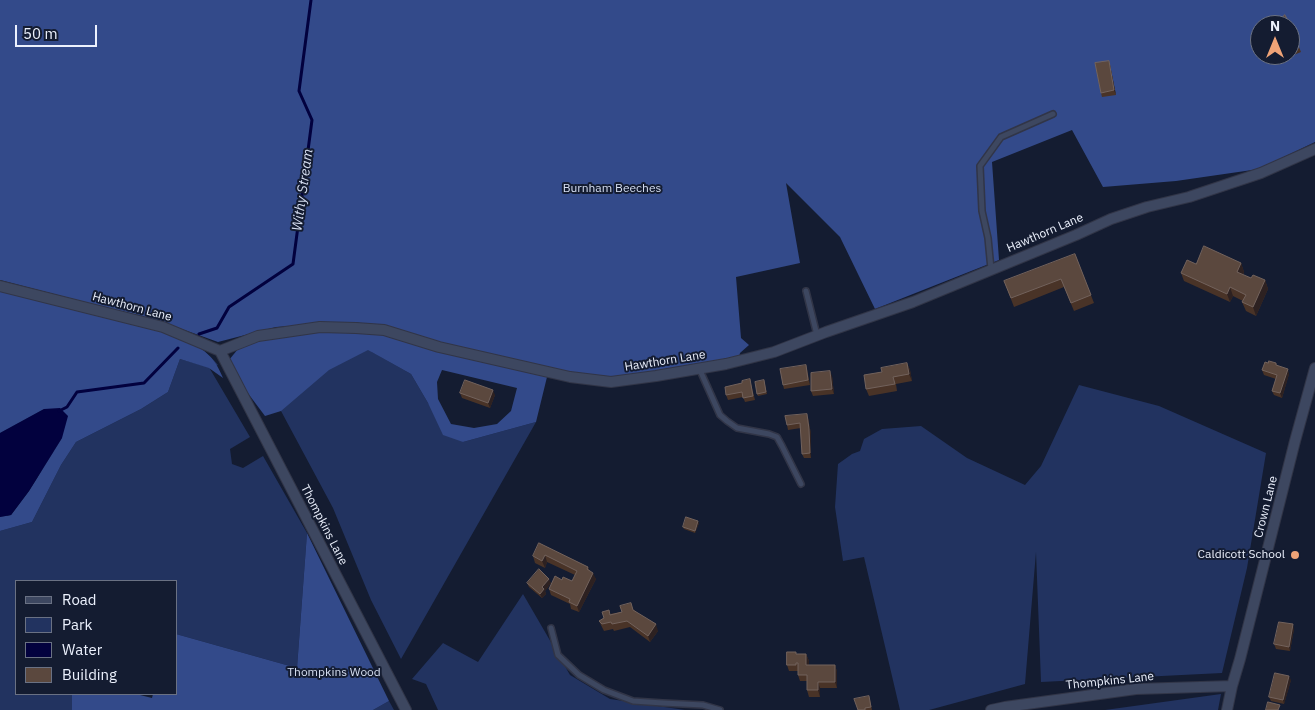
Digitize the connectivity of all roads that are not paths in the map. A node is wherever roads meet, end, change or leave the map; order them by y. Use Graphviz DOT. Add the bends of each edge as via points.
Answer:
graph roads {
  1 [pos="1053,114"];
  2 [pos="1315,149"];
  3 [pos="992,269"];
  4 [pos="0,286"];
  5 [pos="806,290"];
  6 [pos="817,336"];
  7 [pos="220,351"];
  8 [pos="699,368"];
  9 [pos="1315,368"];
  10 [pos="801,484"];
  11 [pos="551,628"];
  12 [pos="1232,686"];
  13 [pos="406,710"];
  14 [pos="720,710"];
  15 [pos="991,710"];
  16 [pos="1227,710"];
  1 -- 3 [label="lane" via="1001,137 980,166 982,211"];
  2 -- 3 [label="street, Hawthorn Lane" via="1261,173 1111,219"];
  3 -- 6 [label="street, Hawthorn Lane" via="913,302"];
  4 -- 7 [label="street, Hawthorn Lane" via="163,327"];
  5 -- 6 [label="lane"];
  6 -- 8 [label="street, Hawthorn Lane" via="774,352"];
  7 -- 8 [label="street, Hawthorn Lane" via="258,336 320,327 356,328 384,330 439,347 570,377 611,382"];
  7 -- 13 [label="street, Thompkins Lane"];
  8 -- 10 [label="lane" via="720,415 737,428 777,437"];
  9 -- 12 [label="street, Crown Lane"];
  11 -- 14 [label="lane" via="558,655 579,675 604,690 633,701 703,705"];
  12 -- 15 [label="street, Thompkins Lane" via="1136,689"];
  12 -- 16 [label="street, Crown Lane"];
}
